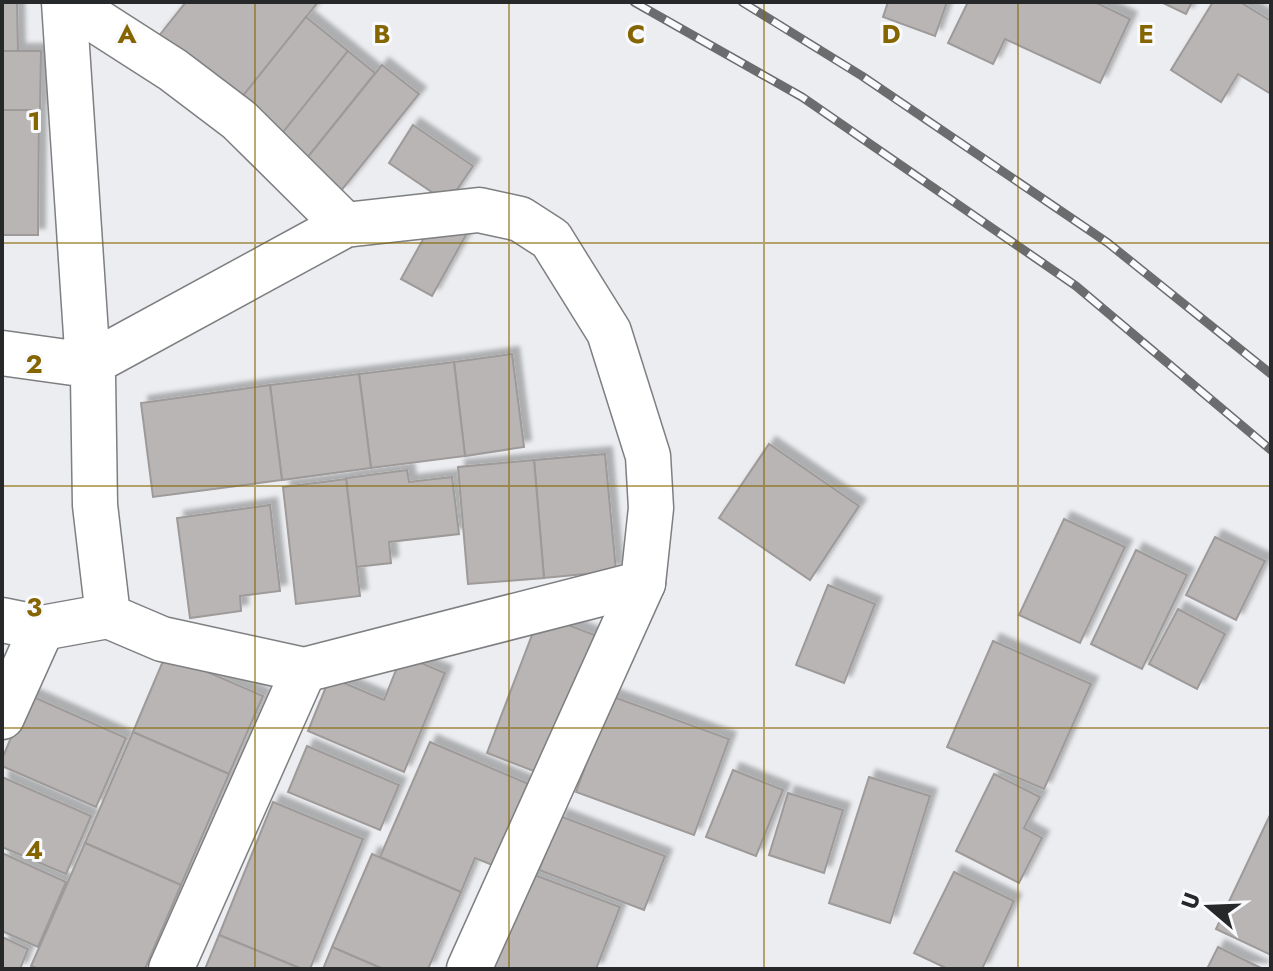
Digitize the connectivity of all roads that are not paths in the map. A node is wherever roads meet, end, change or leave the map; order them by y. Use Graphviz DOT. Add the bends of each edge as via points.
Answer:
graph roads {
  1 [pos="66,2"];
  2 [pos="345,225"];
  3 [pos="2,353"];
  4 [pos="88,365"];
  5 [pos="643,583"];
  6 [pos="108,616"];
  7 [pos="22,624"];
  8 [pos="304,670"];
  9 [pos="2,717"];
  10 [pos="171,969"];
  11 [pos="469,969"];
  1 -- 2 [label="street" via="173,70 239,120"];
  1 -- 4 [label="street"];
  2 -- 4 [label="street"];
  2 -- 5 [label="street" via="479,210 520,219 551,239 609,332 648,456 651,508"];
  3 -- 4 [label="street"];
  4 -- 6 [label="street" via="93,377 95,505"];
  5 -- 8 [label="street"];
  5 -- 11 [label="street"];
  6 -- 7 [label="street"];
  6 -- 8 [label="street" via="162,639"];
  7 -- 9 [label="street"];
  8 -- 10 [label="street"];
}
